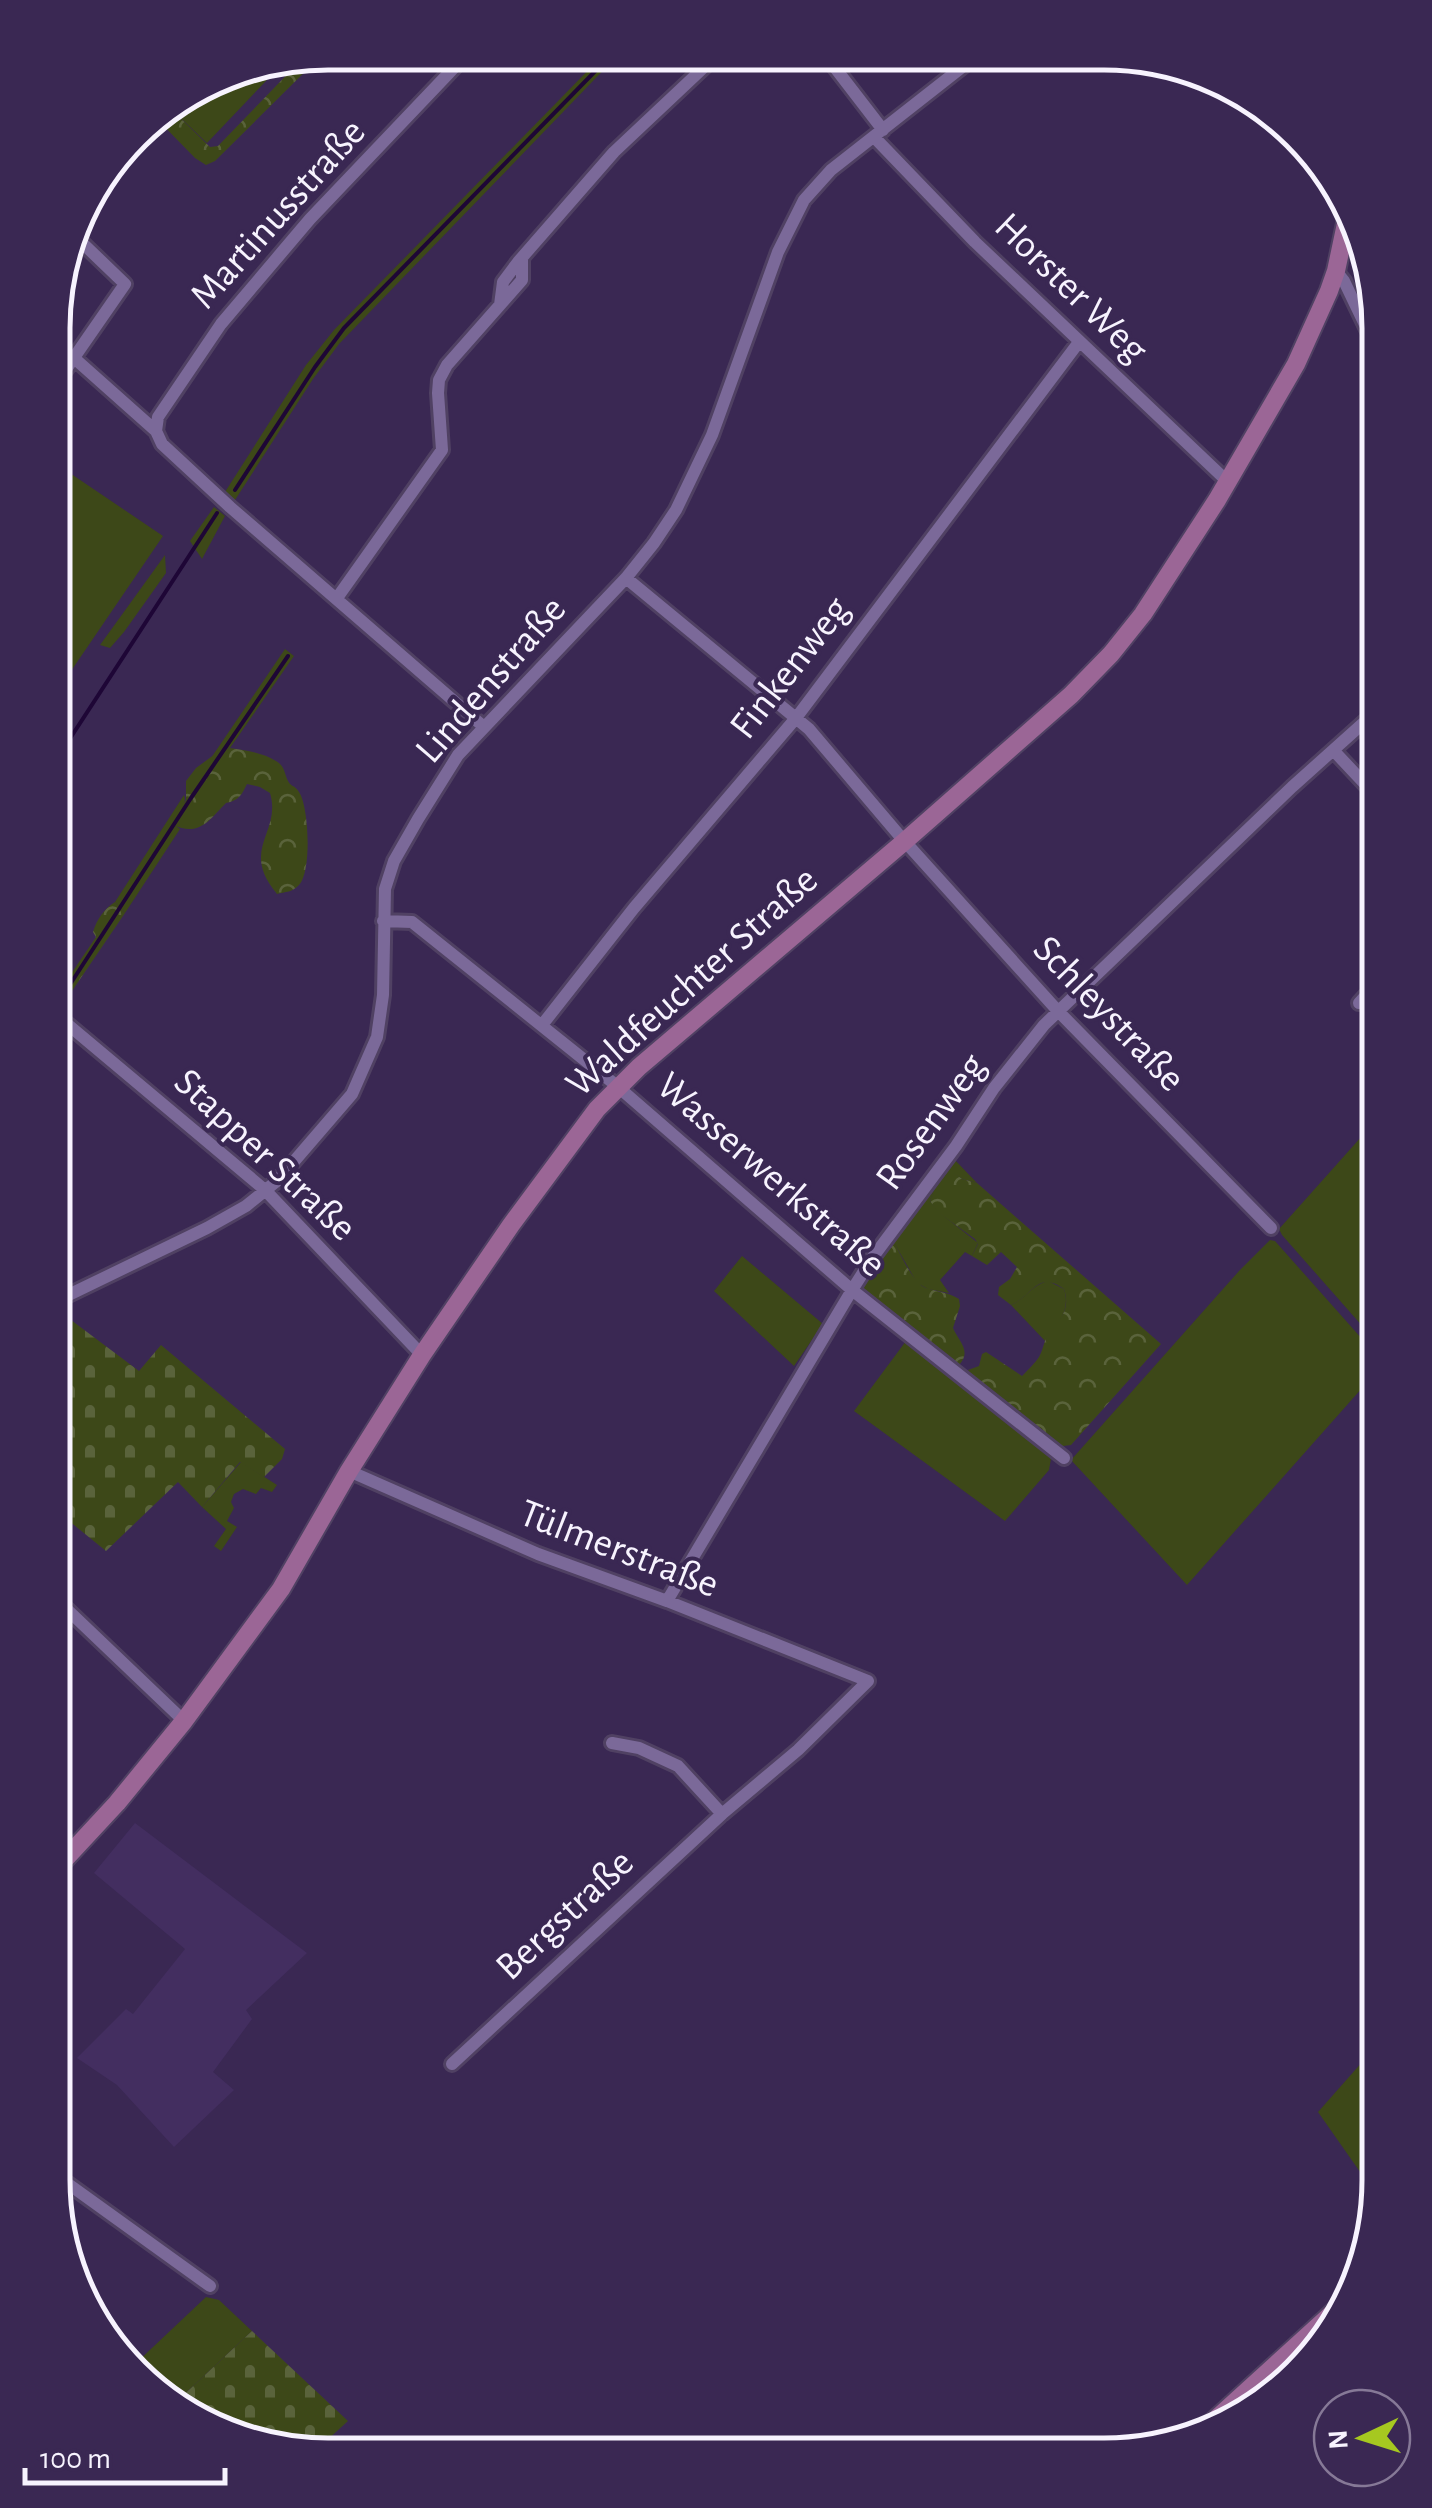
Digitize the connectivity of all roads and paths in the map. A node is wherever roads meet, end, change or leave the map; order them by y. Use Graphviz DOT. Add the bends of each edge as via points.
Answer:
graph roads {
  1 [pos="836,70"];
  2 [pos="958,70"];
  3 [pos="452,71"];
  4 [pos="700,71"];
  5 [pos="879,134"];
  6 [pos="1344,235"];
  7 [pos="84,245"];
  8 [pos="1336,271"];
  9 [pos="1361,316"];
  10 [pos="1079,342"];
  11 [pos="74,358"];
  12 [pos="70,364"];
  13 [pos="156,431"];
  14 [pos="1228,482"];
  15 [pos="626,578"];
  16 [pos="337,598"];
  17 [pos="796,718"];
  18 [pos="1362,725"];
  19 [pos="484,726"];
  20 [pos="1334,750"];
  21 [pos="1362,780"];
  22 [pos="905,841"];
  23 [pos="383,921"];
  24 [pos="1362,1000"];
  25 [pos="1359,1003"];
  26 [pos="1057,1010"];
  27 [pos="70,1026"];
  28 [pos="542,1026"];
  29 [pos="617,1086"];
  30 [pos="266,1190"];
  31 [pos="1271,1228"];
  32 [pos="852,1290"];
  33 [pos="70,1294"];
  34 [pos="422,1356"];
  35 [pos="1064,1458"];
  36 [pos="349,1471"];
  37 [pos="667,1601"];
  38 [pos="70,1612"];
  39 [pos="868,1681"];
  40 [pos="184,1721"];
  41 [pos="612,1743"];
  42 [pos="722,1814"];
  43 [pos="70,1854"];
  44 [pos="452,2064"];
  45 [pos="70,2185"];
  46 [pos="210,2286"];
  47 [pos="1313,2331"];
  48 [pos="1238,2399"];
  1 -- 5 [label="street, Horster Weg"];
  2 -- 5 [label="street, Lindenstraße"];
  3 -- 13 [label="street, Martinusstraße" via="221,324 162,411"];
  4 -- 16 [label="street" via="614,152 522,258 522,280 447,366 438,394 442,450"];
  5 -- 10 [label="street, Horster Weg" via="975,242"];
  5 -- 15 [label="street, Lindenstraße" via="831,170 792,220 704,452 676,510"];
  6 -- 8 [label="street, Waldfeuchter Straße"];
  7 -- 11 [label="street" via="125,284"];
  8 -- 9 [label="street"];
  8 -- 14 [label="street, Waldfeuchter Straße" via="1296,364"];
  10 -- 14 [label="street, Horster Weg"];
  10 -- 17 [label="street, Finkenweg"];
  11 -- 12 [label="street"];
  11 -- 13 [label="street"];
  13 -- 16 [label="street" via="175,457"];
  14 -- 22 [label="street, Waldfeuchter Straße" via="1111,654"];
  15 -- 17 [label="street, Schleystraße"];
  15 -- 19 [label="street, Lindenstraße"];
  16 -- 19 [label="street"];
  17 -- 22 [label="street, Schleystraße"];
  17 -- 28 [label="street, Finkenweg"];
  18 -- 20 [label="street, Rosenweg"];
  19 -- 23 [label="street, Lindenstraße" via="458,755 394,861"];
  20 -- 21 [label="street"];
  20 -- 26 [label="street, Rosenweg"];
  22 -- 26 [label="street, Schleystraße"];
  22 -- 29 [label="street, Waldfeuchter Straße"];
  23 -- 28 [label="street, Wasserwerkstraße" via="412,922"];
  23 -- 30 [label="street, Lindenstraße" via="383,996 364,1069 335,1116"];
  24 -- 25 [label="street"];
  26 -- 31 [label="street, Schleystraße"];
  26 -- 32 [label="street, Rosenweg"];
  27 -- 30 [label="street, Stapper Straße"];
  28 -- 29 [label="street, Wasserwerkstraße"];
  29 -- 32 [label="street, Wasserwerkstraße"];
  29 -- 34 [label="street, Waldfeuchter Straße"];
  30 -- 33 [label="street, Lindenstraße" via="207,1228"];
  30 -- 34 [label="street, Stapper Straße"];
  32 -- 35 [label="street, Wasserwerkstraße"];
  32 -- 37 [label="street, Rosenweg"];
  34 -- 36 [label="street, Waldfeuchter Straße"];
  36 -- 37 [label="street, Tülmerstraße" via="506,1541"];
  36 -- 40 [label="street, Waldfeuchter Straße" via="280,1590"];
  37 -- 39 [label="street, Tülmerstraße"];
  38 -- 40 [label="street"];
  39 -- 42 [label="street, Bergstraße"];
  40 -- 43 [label="street, Waldfeuchter Straße"];
  41 -- 42 [label="street" via="678,1766"];
  42 -- 44 [label="street, Bergstraße"];
  45 -- 46 [label="street"];
  47 -- 48 [label="street"];
}
